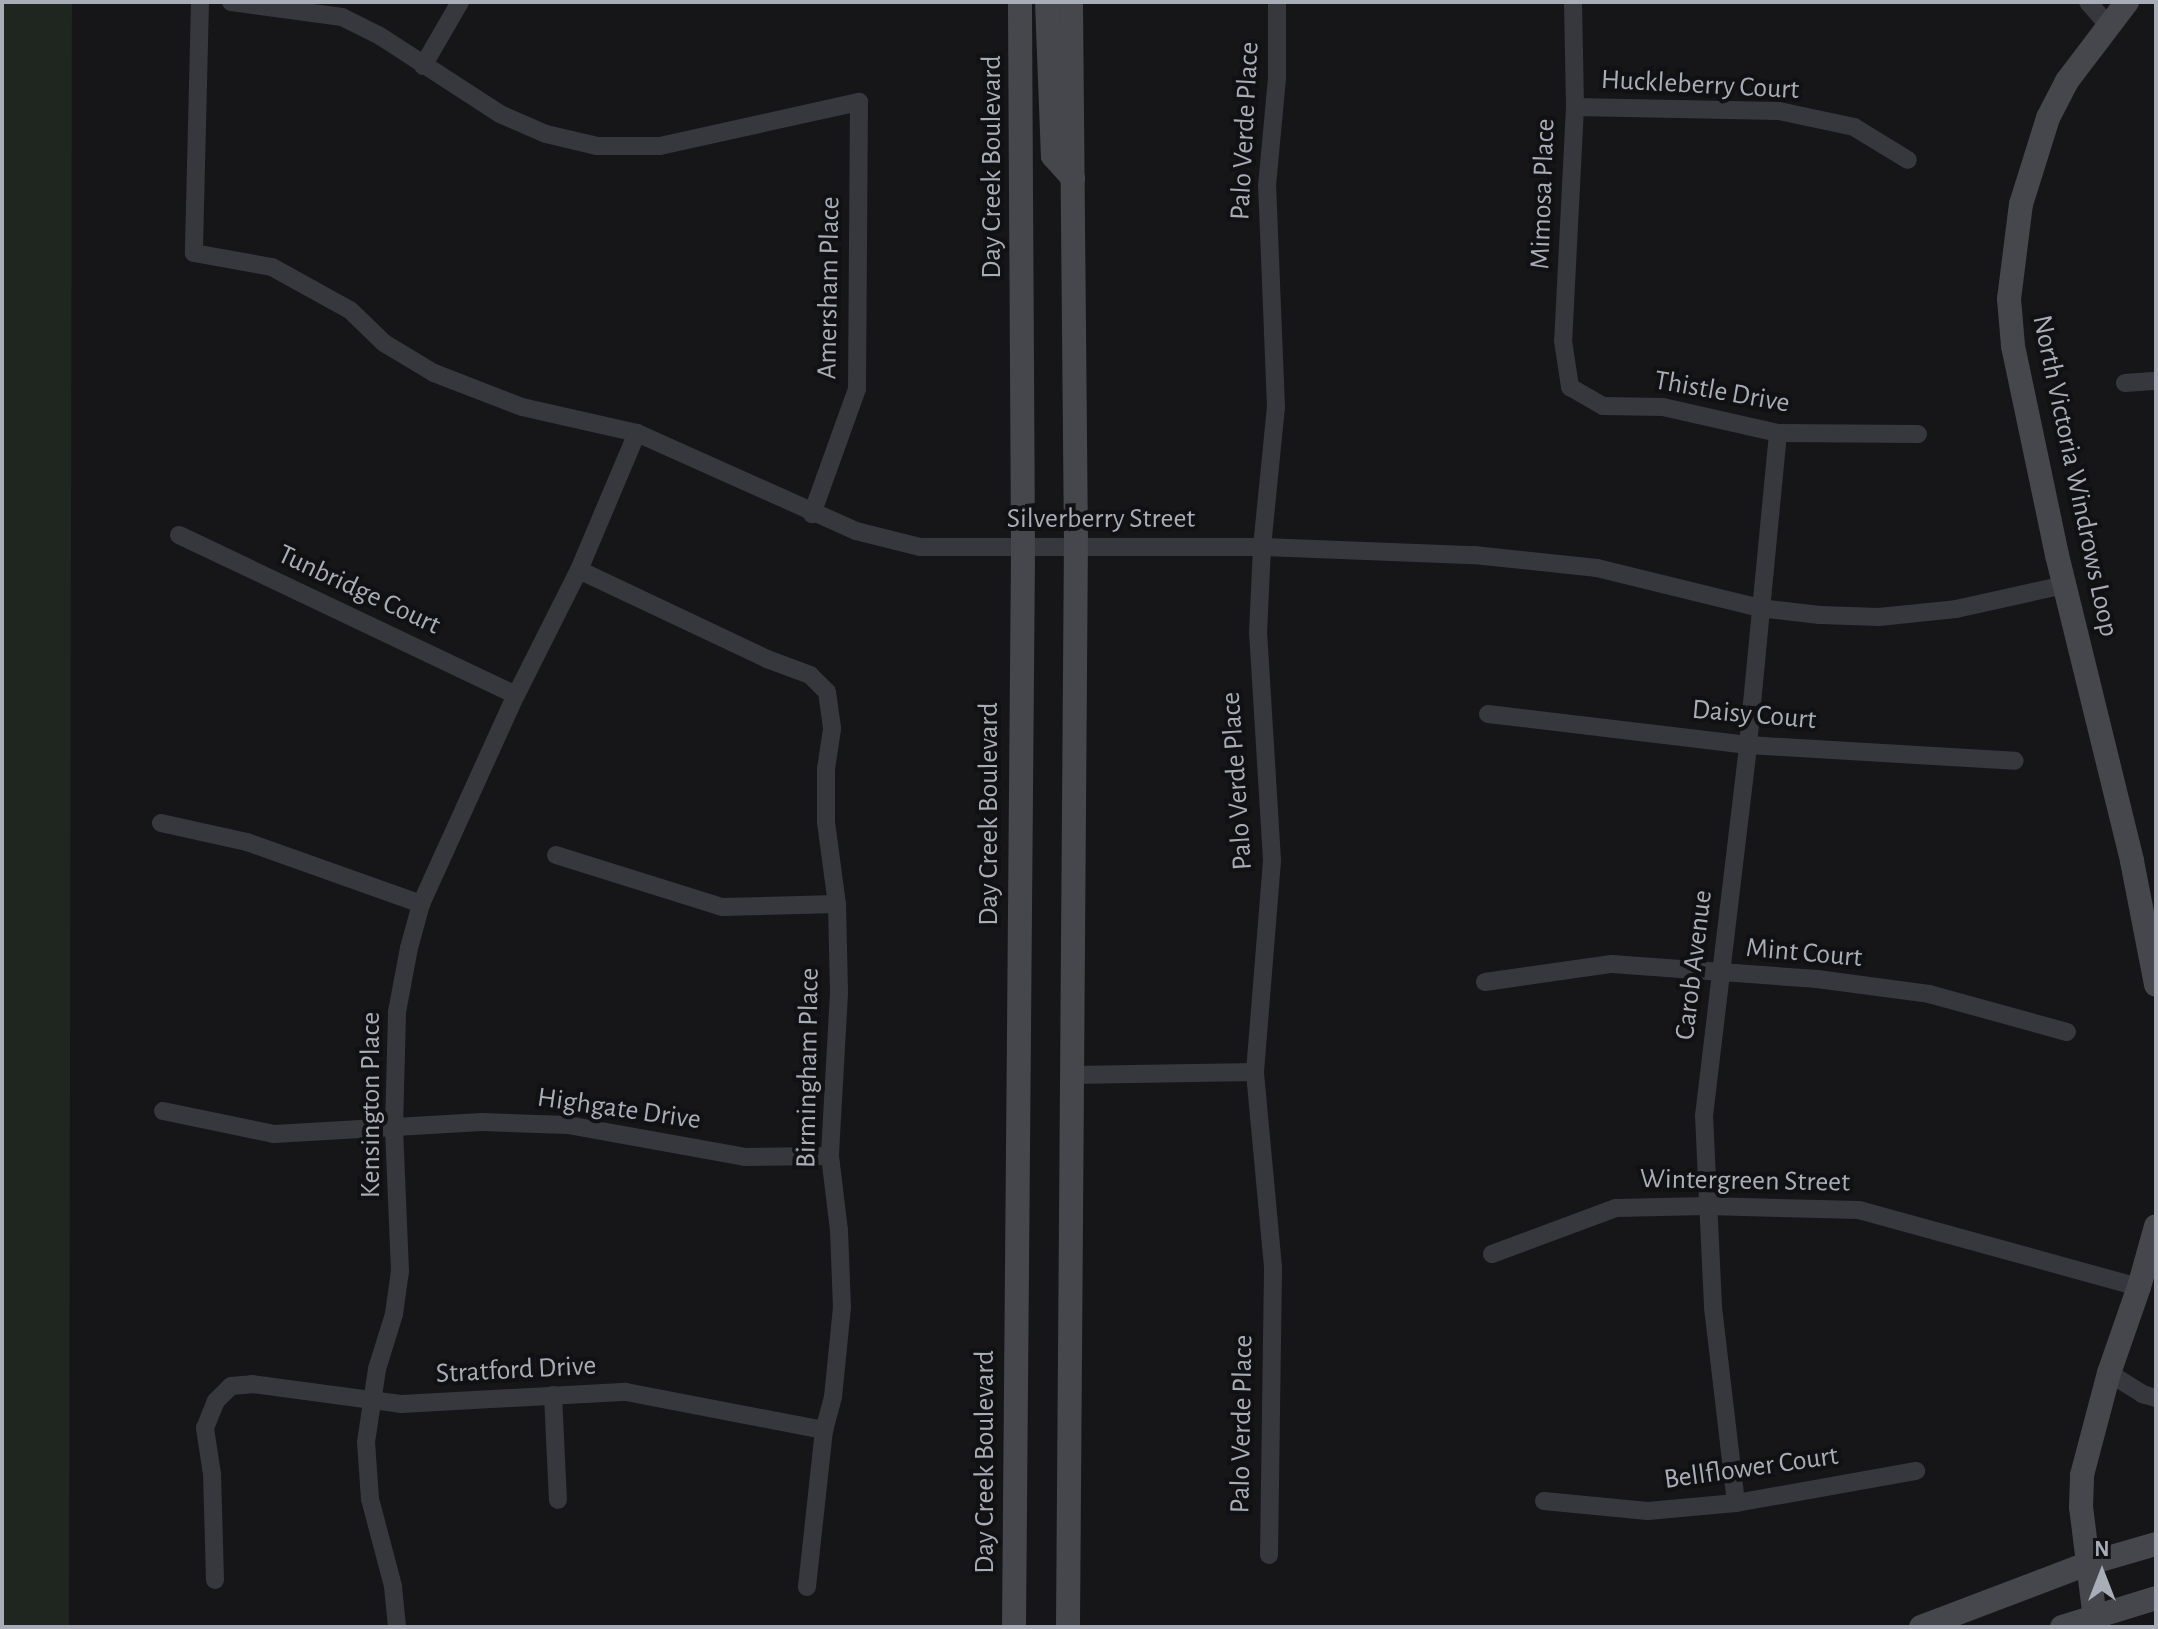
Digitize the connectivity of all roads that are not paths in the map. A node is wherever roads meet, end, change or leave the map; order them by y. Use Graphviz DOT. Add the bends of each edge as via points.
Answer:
graph roads {
  1 [pos="200,2"];
  2 [pos="231,2"];
  3 [pos="460,2"];
  4 [pos="1020,2"];
  5 [pos="1047,2"];
  6 [pos="1071,2"];
  7 [pos="1277,2"];
  8 [pos="1573,2"];
  9 [pos="2088,2"];
  10 [pos="2127,2"];
  11 [pos="2108,25"];
  12 [pos="423,66"];
  13 [pos="1575,107"];
  14 [pos="1908,160"];
  15 [pos="1073,178"];
  16 [pos="2156,381"];
  17 [pos="2125,383"];
  18 [pos="1570,387"];
  19 [pos="637,433"];
  20 [pos="1778,433"];
  21 [pos="1918,434"];
  22 [pos="812,514"];
  23 [pos="179,535"];
  24 [pos="1076,546"];
  25 [pos="1023,547"];
  26 [pos="1262,547"];
  27 [pos="579,570"];
  28 [pos="2064,585"];
  29 [pos="1760,608"];
  30 [pos="516,695"];
  31 [pos="1488,714"];
  32 [pos="1748,745"];
  33 [pos="2015,761"];
  34 [pos="161,823"];
  35 [pos="556,855"];
  36 [pos="421,904"];
  37 [pos="837,904"];
  38 [pos="1721,974"];
  39 [pos="1485,982"];
  40 [pos="2156,985"];
  41 [pos="2067,1032"];
  42 [pos="1255,1072"];
  43 [pos="1071,1075"];
  44 [pos="163,1111"];
  45 [pos="394,1128"];
  46 [pos="830,1156"];
  47 [pos="1706,1206"];
  48 [pos="2156,1226"];
  49 [pos="1492,1254"];
  50 [pos="2139,1287"];
  51 [pos="2109,1373"];
  52 [pos="553,1395"];
  53 [pos="2156,1398"];
  54 [pos="374,1402"];
  55 [pos="824,1430"];
  56 [pos="1916,1471"];
  57 [pos="558,1500"];
  58 [pos="1544,1501"];
  59 [pos="1736,1503"];
  60 [pos="2156,1544"];
  61 [pos="1269,1555"];
  62 [pos="2087,1564"];
  63 [pos="215,1580"];
  64 [pos="807,1587"];
  65 [pos="2156,1598"];
  66 [pos="2095,1621"];
  67 [pos="397,1627"];
  68 [pos="1014,1627"];
  69 [pos="1068,1627"];
  70 [pos="1921,1627"];
  71 [pos="2062,1627"];
  1 -- 19 [label="street, Silverberry Street" via="194,253 272,267 350,310 384,343 434,373 522,407"];
  2 -- 12 [label="street" via="342,17"];
  3 -- 12 [label="street"];
  4 -- 25 [label="main road, Day Creek Boulevard"];
  5 -- 15 [label="main road" via="1053,156"];
  6 -- 15 [label="main road"];
  7 -- 26 [label="street, Palo Verde Place" via="1277,78 1267,186 1276,407"];
  8 -- 13 [label="street, Mimosa Place"];
  9 -- 11 [label="street"];
  10 -- 11 [label="main road, North Victoria Windrows Loop"];
  11 -- 28 [label="main road, North Victoria Windrows Loop" via="2067,81 2048,118 2021,204 2009,299 2013,346"];
  12 -- 22 [label="street, Amersham Place" via="500,114 546,134 597,146 660,146 859,102 857,389"];
  13 -- 14 [label="street, Huckleberry Court" via="1779,111 1854,127"];
  13 -- 18 [label="street, Mimosa Place" via="1563,341"];
  15 -- 24 [label="main road"];
  16 -- 17 [label="street"];
  18 -- 20 [label="street, Thistle Drive" via="1603,406 1663,407"];
  19 -- 22 [label="street, Silverberry Street"];
  19 -- 27 [label="street, Kensington Place"];
  20 -- 21 [label="street, Thistle Drive"];
  20 -- 29 [label="street, Carob Avenue"];
  22 -- 25 [label="street, Silverberry Street" via="920,547"];
  23 -- 30 [label="street, Tunbridge Court"];
  24 -- 25 [label="street, Silverberry Street"];
  24 -- 26 [label="street, Silverberry Street"];
  24 -- 43 [label="main road"];
  25 -- 68 [label="main road, Day Creek Boulevard"];
  26 -- 29 [label="street, Silverberry Street" via="1474,555 1597,568"];
  26 -- 42 [label="street, Palo Verde Place" via="1259,690 1272,860"];
  27 -- 30 [label="street, Kensington Place"];
  27 -- 37 [label="street, Birmingham Place" via="810,675 827,692 832,729 826,822"];
  28 -- 29 [label="street, Silverberry Street" via="1956,609 1879,617"];
  28 -- 40 [label="main road, North Victoria Windrows Loop" via="2132,861"];
  29 -- 32 [label="street, Carob Avenue"];
  30 -- 36 [label="street, Kensington Place"];
  31 -- 32 [label="street, Daisy Court"];
  32 -- 33 [label="street, Daisy Court"];
  32 -- 38 [label="street, Carob Avenue"];
  34 -- 36 [label="street" via="247,842"];
  35 -- 37 [label="street" via="722,907"];
  36 -- 45 [label="street, Kensington Place" via="397,1012"];
  37 -- 46 [label="street, Birmingham Place" via="839,993"];
  38 -- 39 [label="street, Mint Court" via="1612,964"];
  38 -- 41 [label="street, Mint Court" via="1817,979 1929,994"];
  38 -- 47 [label="street, Carob Avenue" via="1704,1116"];
  42 -- 43 [label="street"];
  42 -- 61 [label="street, Palo Verde Place" via="1273,1267"];
  43 -- 69 [label="main road"];
  44 -- 45 [label="street, Highgate Drive" via="274,1134"];
  45 -- 46 [label="street, Highgate Drive" via="482,1122 568,1125 746,1157"];
  45 -- 54 [label="street, Kensington Place" via="400,1271"];
  46 -- 55 [label="street, Birmingham Place" via="842,1307 833,1397"];
  47 -- 49 [label="street, Wintergreen Street" via="1616,1208"];
  47 -- 50 [label="street, Wintergreen Street" via="1859,1210"];
  47 -- 59 [label="street, Carob Avenue"];
  48 -- 50 [label="main road"];
  50 -- 51 [label="main road"];
  51 -- 53 [label="street"];
  51 -- 62 [label="main road" via="2082,1475"];
  52 -- 54 [label="street, Stratford Drive"];
  52 -- 55 [label="street, Stratford Drive" via="626,1392"];
  52 -- 57 [label="street"];
  54 -- 63 [label="street, Stratford Drive" via="252,1384 231,1386 216,1401 205,1428"];
  54 -- 67 [label="street, Kensington Place" via="367,1470"];
  55 -- 64 [label="street, Birmingham Place"];
  56 -- 59 [label="street, Bellflower Court"];
  58 -- 59 [label="street, Bellflower Court" via="1648,1511"];
  60 -- 62 [label="main road"];
  62 -- 66 [label="main road"];
  62 -- 70 [label="main road"];
  65 -- 66 [label="main road"];
  66 -- 71 [label="main road"];
}
